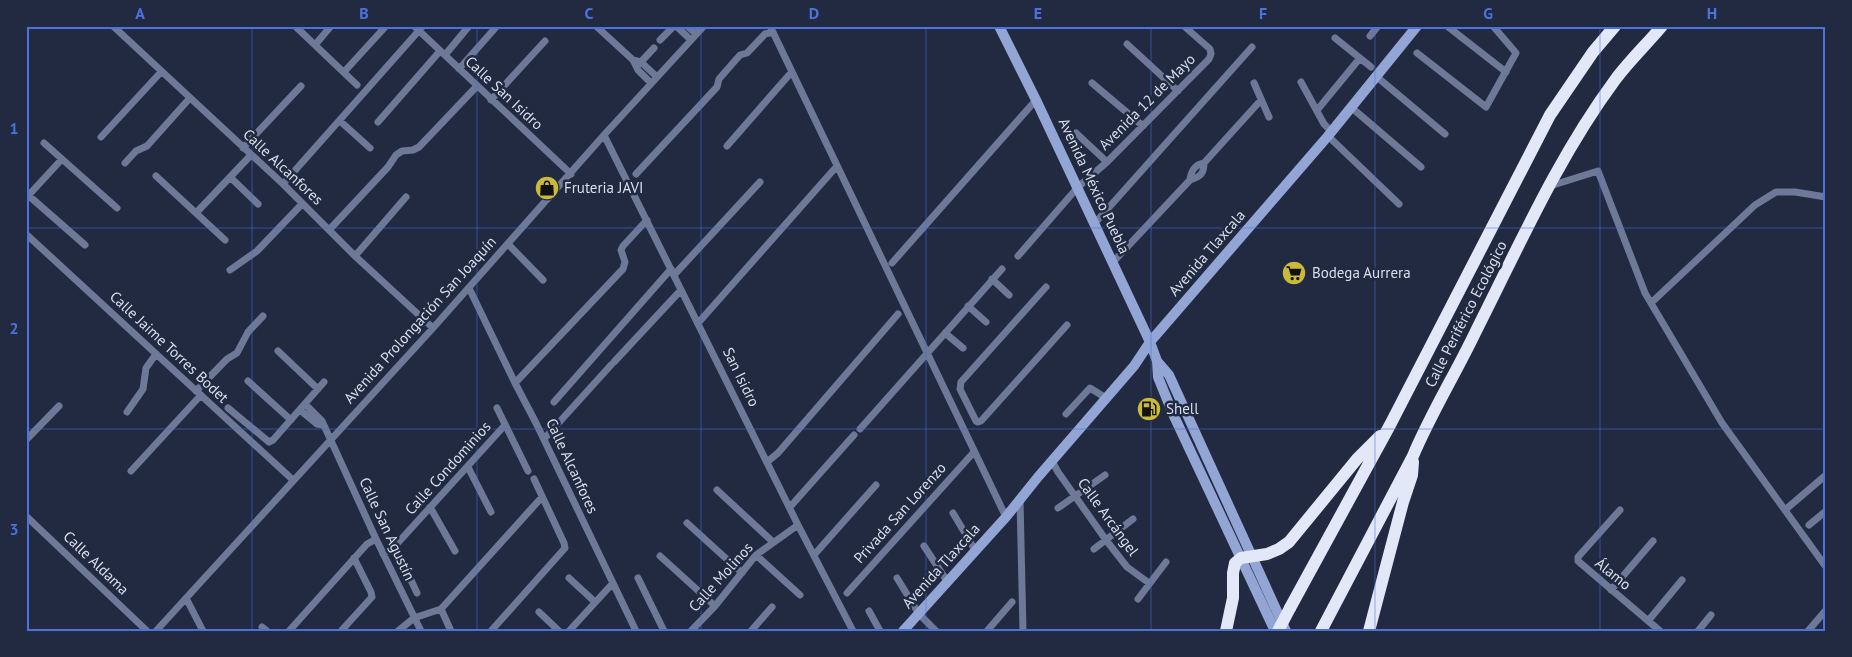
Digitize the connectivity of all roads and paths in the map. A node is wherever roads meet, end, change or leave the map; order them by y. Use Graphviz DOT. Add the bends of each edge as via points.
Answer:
graph roads {
  1 [pos="112,26"];
  2 [pos="295,26"];
  3 [pos="331,26"];
  4 [pos="386,26"];
  5 [pos="469,26"];
  6 [pos="497,26"];
  7 [pos="596,26"];
  8 [pos="675,26"];
  9 [pos="687,26"];
  10 [pos="704,26"];
  11 [pos="999,26"];
  12 [pos="1184,26"];
  13 [pos="1378,26"];
  14 [pos="1417,26"];
  15 [pos="1448,26"];
  16 [pos="1493,26"];
  17 [pos="1615,26"];
  18 [pos="1662,26"];
  19 [pos="419,28"];
  20 [pos="771,29"];
  21 [pos="1457,29"];
  22 [pos="696,34"];
  23 [pos="1370,36"];
  24 [pos="1335,38"];
  25 [pos="660,40"];
  26 [pos="691,40"];
  27 [pos="544,42"];
  28 [pos="1127,44"];
  29 [pos="315,45"];
  30 [pos="654,48"];
  31 [pos="1252,48"];
  32 [pos="442,53"];
  33 [pos="1418,53"];
  34 [pos="1360,58"];
  35 [pos="637,63"];
  36 [pos="1371,66"];
  37 [pos="459,69"];
  38 [pos="161,72"];
  39 [pos="344,72"];
  40 [pos="1506,72"];
  41 [pos="792,74"];
  42 [pos="657,76"];
  43 [pos="1377,77"];
  44 [pos="1092,82"];
  45 [pos="1301,82"];
  46 [pos="651,83"];
  47 [pos="1254,83"];
  48 [pos="357,85"];
  49 [pos="301,86"];
  50 [pos="476,86"];
  51 [pos="1178,91"];
  52 [pos="190,99"];
  53 [pos="491,100"];
  54 [pos="1036,100"];
  55 [pos="1261,100"];
  56 [pos="1352,108"];
  57 [pos="1318,109"];
  58 [pos="1269,117"];
  59 [pos="340,121"];
  60 [pos="378,122"];
  61 [pos="1143,126"];
  62 [pos="1076,133"];
  63 [pos="1330,134"];
  64 [pos="1445,134"];
  65 [pos="604,135"];
  66 [pos="101,137"];
  67 [pos="44,143"];
  68 [pos="727,146"];
  69 [pos="243,148"];
  70 [pos="370,148"];
  71 [pos="251,155"];
  72 [pos="62,158"];
  73 [pos="1107,162"];
  74 [pos="125,163"];
  75 [pos="837,166"];
  76 [pos="1421,166"];
  77 [pos="570,174"];
  78 [pos="636,174"];
  79 [pos="156,176"];
  80 [pos="230,177"];
  81 [pos="760,182"];
  82 [pos="283,184"];
  83 [pos="1548,187"];
  84 [pos="1078,188"];
  85 [pos="27,196"];
  86 [pos="406,197"];
  87 [pos="1826,197"];
  88 [pos="258,204"];
  89 [pos="302,204"];
  90 [pos="1399,204"];
  91 [pos="117,208"];
  92 [pos="196,213"];
  93 [pos="647,220"];
  94 [pos="1095,224"];
  95 [pos="330,229"];
  96 [pos="27,238"];
  97 [pos="225,240"];
  98 [pos="508,244"];
  99 [pos="85,246"];
  100 [pos="355,256"];
  101 [pos="1018,256"];
  102 [pos="1113,262"];
  103 [pos="892,263"];
  104 [pos="1002,269"];
  105 [pos="230,270"];
  106 [pos="672,272"];
  107 [pos="992,279"];
  108 [pos="543,280"];
  109 [pos="1046,287"];
  110 [pos="469,288"];
  111 [pos="682,290"];
  112 [pos="1009,295"];
  113 [pos="1651,303"];
  114 [pos="968,306"];
  115 [pos="898,314"];
  116 [pos="262,316"];
  117 [pos="698,322"];
  118 [pos="986,322"];
  119 [pos="1066,325"];
  120 [pos="433,328"];
  121 [pos="945,332"];
  122 [pos="1150,342"];
  123 [pos="963,348"];
  124 [pos="278,351"];
  125 [pos="156,354"];
  126 [pos="926,354"];
  127 [pos="248,381"];
  128 [pos="324,382"];
  129 [pos="515,384"];
  130 [pos="318,389"];
  131 [pos="199,393"];
  132 [pos="1106,398"];
  133 [pos="554,402"];
  134 [pos="59,406"];
  135 [pos="302,407"];
  136 [pos="968,407"];
  137 [pos="228,408"];
  138 [pos="497,408"];
  139 [pos="127,412"];
  140 [pos="956,414"];
  141 [pos="1066,414"];
  142 [pos="291,420"];
  143 [pos="505,425"];
  144 [pos="1390,425"];
  145 [pos="544,438"];
  146 [pos="330,439"];
  147 [pos="26,440"];
  148 [pos="974,452"];
  149 [pos="1413,456"];
  150 [pos="1052,460"];
  151 [pos="767,462"];
  152 [pos="468,466"];
  153 [pos="131,471"];
  154 [pos="528,471"];
  155 [pos="1105,475"];
  156 [pos="1826,475"];
  157 [pos="534,479"];
  158 [pos="292,480"];
  159 [pos="876,485"];
  160 [pos="717,490"];
  161 [pos="1075,495"];
  162 [pos="542,497"];
  163 [pos="1020,500"];
  164 [pos="430,507"];
  165 [pos="790,507"];
  166 [pos="1058,508"];
  167 [pos="1620,510"];
  168 [pos="1785,510"];
  169 [pos="1826,511"];
  170 [pos="491,512"];
  171 [pos="953,513"];
  172 [pos="26,516"];
  173 [pos="1006,517"];
  174 [pos="1133,519"];
  175 [pos="687,523"];
  176 [pos="798,525"];
  177 [pos="1809,526"];
  178 [pos="376,539"];
  179 [pos="1106,540"];
  180 [pos="1653,540"];
  181 [pos="773,542"];
  182 [pos="924,546"];
  183 [pos="1094,549"];
  184 [pos="389,550"];
  185 [pos="974,550"];
  186 [pos="455,552"];
  187 [pos="756,555"];
  188 [pos="814,555"];
  189 [pos="660,556"];
  190 [pos="1246,556"];
  191 [pos="354,558"];
  192 [pos="1166,562"];
  193 [pos="1826,567"];
  194 [pos="742,573"];
  195 [pos="569,578"];
  196 [pos="638,578"];
  197 [pos="896,578"];
  198 [pos="1682,580"];
  199 [pos="947,581"];
  200 [pos="612,583"];
  201 [pos="1149,583"];
  202 [pos="1611,590"];
  203 [pos="417,593"];
  204 [pos="847,593"];
  205 [pos="800,595"];
  206 [pos="186,598"];
  207 [pos="1138,599"];
  208 [pos="595,602"];
  209 [pos="1012,602"];
  210 [pos="715,606"];
  211 [pos="772,607"];
  212 [pos="441,610"];
  213 [pos="1826,610"];
  214 [pos="869,611"];
  215 [pos="539,612"];
  216 [pos="919,614"];
  217 [pos="1711,615"];
  218 [pos="414,618"];
  219 [pos="1648,621"];
  220 [pos="147,631"];
  221 [pos="156,631"];
  222 [pos="203,631"];
  223 [pos="290,631"];
  224 [pos="341,631"];
  225 [pos="398,631"];
  226 [pos="421,631"];
  227 [pos="451,631"];
  228 [pos="491,631"];
  229 [pos="559,631"];
  230 [pos="569,631"];
  231 [pos="636,631"];
  232 [pos="664,631"];
  233 [pos="691,631"];
  234 [pos="752,631"];
  235 [pos="853,631"];
  236 [pos="880,631"];
  237 [pos="903,631"];
  238 [pos="936,631"];
  239 [pos="987,631"];
  240 [pos="1023,631"];
  241 [pos="1226,631"];
  242 [pos="1277,631"];
  243 [pos="1286,631"];
  244 [pos="1321,631"];
  245 [pos="1369,631"];
  246 [pos="1660,631"];
  247 [pos="1698,631"];
  248 [pos="1808,631"];
  1 -- 38 [label="street, Calle Alcanfores"];
  2 -- 29 [label="street"];
  3 -- 29 [label="street"];
  4 -- 39 [label="street"];
  5 -- 32 [label="street"];
  6 -- 37 [label="street"];
  7 -- 35 [label="street"];
  8 -- 25 [label="street"];
  8 -- 26 [label="street"];
  9 -- 22 [label="street"];
  10 -- 22 [label="street, Avenida Prolongación San Joaquín"];
  11 -- 54 [label="street, Avenida México Puebla"];
  12 -- 51 [label="street, Avenida 12 de Mayo" via="1210,49 1211,54"];
  13 -- 23 [label="street"];
  14 -- 43 [label="street, Avenida Tlaxcala"];
  15 -- 21 [label="street"];
  16 -- 40 [label="street" via="1516,53"];
  17 -- 144 [label="highway, Calle Periférico Ecológico" via="1550,114"];
  18 -- 83 [label="highway, Calle Periférico Ecológico" via="1616,79 1582,128"];
  19 -- 32 [label="street, Calle San Isidro"];
  19 -- 59 [label="street, Calle San Isidro"];
  20 -- 41 [label="street"];
  20 -- 78 [label="street" via="747,53 740,55 719,78 717,87"];
  21 -- 40 [label="street"];
  22 -- 26 [label="street, Avenida Prolongación San Joaquín"];
  24 -- 34 [label="street"];
  26 -- 42 [label="street, Avenida Prolongación San Joaquín"];
  27 -- 53 [label="street"];
  28 -- 51 [label="street"];
  29 -- 39 [label="street"];
  30 -- 35 [label="street"];
  31 -- 94 [label="street"];
  32 -- 37 [label="street, Calle San Isidro"];
  32 -- 60 [label="street"];
  33 -- 40 [label="street" via="1486,107"];
  34 -- 36 [label="street"];
  34 -- 57 [label="street"];
  35 -- 42 [label="street"];
  35 -- 46 [label="street"];
  37 -- 50 [label="street, Calle San Isidro"];
  38 -- 52 [label="street, Calle Alcanfores"];
  38 -- 66 [label="street"];
  39 -- 48 [label="street"];
  41 -- 68 [label="street"];
  41 -- 75 [label="street"];
  42 -- 46 [label="street, Avenida Prolongación San Joaquín"];
  43 -- 56 [label="street, Avenida Tlaxcala"];
  43 -- 64 [label="street"];
  44 -- 61 [label="street"];
  45 -- 57 [label="street"];
  46 -- 65 [label="street, Avenida Prolongación San Joaquín"];
  47 -- 55 [label="street"];
  49 -- 69 [label="street"];
  50 -- 53 [label="street, Calle San Isidro"];
  50 -- 95 [label="street" via="419,147 396,155"];
  51 -- 61 [label="street, Avenida 12 de Mayo"];
  52 -- 69 [label="street, Calle Alcanfores"];
  52 -- 74 [label="street" via="147,146 136,151"];
  53 -- 77 [label="street, Calle San Isidro"];
  54 -- 84 [label="street, Avenida México Puebla"];
  54 -- 103 [label="street"];
  55 -- 58 [label="street"];
  55 -- 102 [label="street" via="1204,164 1193,168 1190,180"];
  56 -- 63 [label="street, Avenida Tlaxcala"];
  56 -- 76 [label="street"];
  57 -- 63 [label="street"];
  59 -- 70 [label="street"];
  59 -- 82 [label="street, Calle San Isidro"];
  61 -- 73 [label="street, Avenida 12 de Mayo"];
  62 -- 73 [label="street"];
  63 -- 90 [label="street"];
  63 -- 122 [label="street, Avenida Tlaxcala"];
  65 -- 77 [label="street, Avenida Prolongación San Joaquín"];
  65 -- 93 [label="street, San Isidro"];
  67 -- 72 [label="street"];
  69 -- 71 [label="street, Calle Alcanfores"];
  71 -- 80 [label="street"];
  71 -- 82 [label="street, Calle Alcanfores"];
  72 -- 85 [label="street"];
  72 -- 91 [label="street"];
  73 -- 84 [label="street, Avenida 12 de Mayo"];
  75 -- 117 [label="street"];
  75 -- 126 [label="street"];
  77 -- 98 [label="street, Avenida Prolongación San Joaquín"];
  79 -- 92 [label="street"];
  80 -- 88 [label="street"];
  80 -- 92 [label="street"];
  81 -- 106 [label="street"];
  82 -- 89 [label="street, Calle Alcanfores"];
  83 -- 113 [label="street" via="1598,171"];
  83 -- 149 [label="highway, Calle Periférico Ecológico"];
  84 -- 94 [label="street, Avenida México Puebla"];
  84 -- 101 [label="street, Avenida 12 de Mayo"];
  85 -- 99 [label="street"];
  86 -- 100 [label="street"];
  87 -- 113 [label="street" via="1776,192 1755,204"];
  89 -- 95 [label="street, Calle Alcanfores"];
  89 -- 105 [label="street" via="257,251"];
  92 -- 97 [label="street"];
  93 -- 106 [label="street, San Isidro"];
  93 -- 129 [label="street" via="621,250 625,262 623,268"];
  94 -- 102 [label="street, Avenida México Puebla"];
  95 -- 100 [label="street, Calle Alcanfores"];
  96 -- 125 [label="street, Calle Jaime Torres Bodet"];
  98 -- 108 [label="street"];
  98 -- 110 [label="street, Avenida Prolongación San Joaquín"];
  100 -- 120 [label="street, Calle Alcanfores"];
  102 -- 122 [label="street, Avenida México Puebla"];
  104 -- 107 [label="street"];
  106 -- 111 [label="street, San Isidro"];
  106 -- 133 [label="street"];
  107 -- 112 [label="street"];
  107 -- 114 [label="street"];
  109 -- 136 [label="street" via="961,382 960,389"];
  110 -- 120 [label="street, Avenida Prolongación San Joaquín"];
  110 -- 129 [label="street, Calle Alcanfores"];
  111 -- 117 [label="street, San Isidro"];
  111 -- 145 [label="street"];
  113 -- 168 [label="street" via="1722,423"];
  114 -- 118 [label="street"];
  114 -- 121 [label="street"];
  115 -- 151 [label="street"];
  116 -- 131 [label="street" via="248,332 237,353 227,359"];
  117 -- 151 [label="street, San Isidro"];
  119 -- 136 [label="street" via="981,421 976,421"];
  120 -- 146 [label="street, Avenida Prolongación San Joaquín"];
  121 -- 123 [label="street"];
  121 -- 126 [label="street"];
  122 -- 132 [label="street, Avenida Tlaxcala"];
  122 -- 190 [label="street, Avenida México Puebla" via="1157,361 1169,375"];
  124 -- 130 [label="street"];
  125 -- 131 [label="street, Calle Jaime Torres Bodet"];
  125 -- 139 [label="street" via="146,368 144,389"];
  126 -- 140 [label="street"];
  126 -- 165 [label="street"];
  127 -- 142 [label="street"];
  128 -- 130 [label="street"];
  129 -- 145 [label="street, Calle Alcanfores"];
  130 -- 135 [label="street"];
  131 -- 153 [label="street"];
  131 -- 158 [label="street, Calle Jaime Torres Bodet"];
  132 -- 141 [label="street" via="1090,388"];
  132 -- 150 [label="street, Avenida Tlaxcala"];
  134 -- 147 [label="street"];
  135 -- 142 [label="street"];
  135 -- 146 [label="street, Calle San Agustín" via="317,424 323,426"];
  136 -- 140 [label="street"];
  137 -- 142 [label="street" via="270,442"];
  138 -- 143 [label="street"];
  140 -- 148 [label="street"];
  143 -- 152 [label="street, Calle Condominios"];
  143 -- 154 [label="street"];
  144 -- 190 [label="highway" via="1357,459 1289,542 1268,554"];
  144 -- 242 [label="highway, Calle Periférico Ecológico, bridge"];
  145 -- 200 [label="street, Calle Alcanfores"];
  146 -- 158 [label="street, Avenida Prolongación San Joaquín"];
  146 -- 178 [label="street, Calle San Agustín"];
  148 -- 173 [label="street"];
  148 -- 204 [label="street, Privada San Lorenzo"];
  149 -- 244 [label="highway, Calle Periférico Ecológico"];
  149 -- 245 [label="highway" via="1412,475"];
  150 -- 161 [label="street, Calle Arcángel"];
  150 -- 163 [label="street, Avenida Tlaxcala"];
  151 -- 165 [label="street, San Isidro"];
  152 -- 164 [label="street, Calle Condominios"];
  152 -- 170 [label="street"];
  155 -- 161 [label="street"];
  156 -- 168 [label="street"];
  157 -- 162 [label="street"];
  158 -- 206 [label="street, Avenida Prolongación San Joaquín"];
  159 -- 188 [label="street"];
  160 -- 181 [label="street"];
  161 -- 166 [label="street"];
  161 -- 179 [label="street, Calle Arcángel"];
  162 -- 212 [label="street"];
  162 -- 228 [label="street" via="565,548"];
  163 -- 173 [label="street, Avenida Tlaxcala"];
  163 -- 240 [label="street"];
  164 -- 184 [label="street, Calle Condominios"];
  164 -- 186 [label="street"];
  165 -- 176 [label="street, San Isidro"];
  167 -- 202 [label="street, Álamo" via="1578,557 1578,561"];
  168 -- 193 [label="street"];
  169 -- 177 [label="street"];
  171 -- 185 [label="street"];
  172 -- 220 [label="street, Calle Aldama"];
  173 -- 185 [label="street, Avenida Tlaxcala"];
  174 -- 179 [label="street"];
  175 -- 194 [label="street"];
  176 -- 181 [label="street, Calle Molinos"];
  176 -- 188 [label="street, San Isidro"];
  178 -- 184 [label="street, Calle San Agustín"];
  178 -- 191 [label="street"];
  179 -- 183 [label="street"];
  179 -- 201 [label="street, Calle Arcángel" via="1131,572"];
  180 -- 202 [label="street"];
  181 -- 187 [label="street, Calle Molinos"];
  182 -- 199 [label="street"];
  184 -- 203 [label="street"];
  184 -- 218 [label="street, Calle San Agustín"];
  185 -- 199 [label="street, Avenida Tlaxcala"];
  187 -- 194 [label="street, Calle Molinos"];
  187 -- 205 [label="street"];
  188 -- 235 [label="street, San Isidro"];
  189 -- 210 [label="street"];
  190 -- 241 [label="highway" via="1235,564 1233,598"];
  190 -- 242 [label="street, Avenida México Puebla"];
  190 -- 243 [label="street, Avenida México Puebla"];
  191 -- 223 [label="street"];
  191 -- 224 [label="street" via="372,598"];
  192 -- 201 [label="street"];
  194 -- 210 [label="street, Calle Molinos"];
  195 -- 208 [label="street"];
  196 -- 232 [label="street"];
  197 -- 216 [label="street"];
  198 -- 219 [label="street"];
  199 -- 216 [label="street, Avenida Tlaxcala"];
  200 -- 208 [label="street"];
  200 -- 231 [label="street, Calle Alcanfores"];
  201 -- 207 [label="street"];
  202 -- 219 [label="street, Álamo"];
  206 -- 221 [label="street, Avenida Prolongación San Joaquín"];
  206 -- 222 [label="street"];
  208 -- 230 [label="street"];
  209 -- 239 [label="street"];
  210 -- 233 [label="street, Calle Molinos"];
  211 -- 234 [label="street"];
  212 -- 218 [label="street"];
  212 -- 227 [label="street"];
  213 -- 248 [label="street"];
  214 -- 236 [label="street"];
  215 -- 229 [label="street"];
  216 -- 237 [label="street, Avenida Tlaxcala"];
  216 -- 238 [label="street"];
  217 -- 247 [label="street"];
  218 -- 225 [label="street"];
  218 -- 226 [label="street, Calle San Agustín"];
  219 -- 246 [label="street, Álamo"];
}
